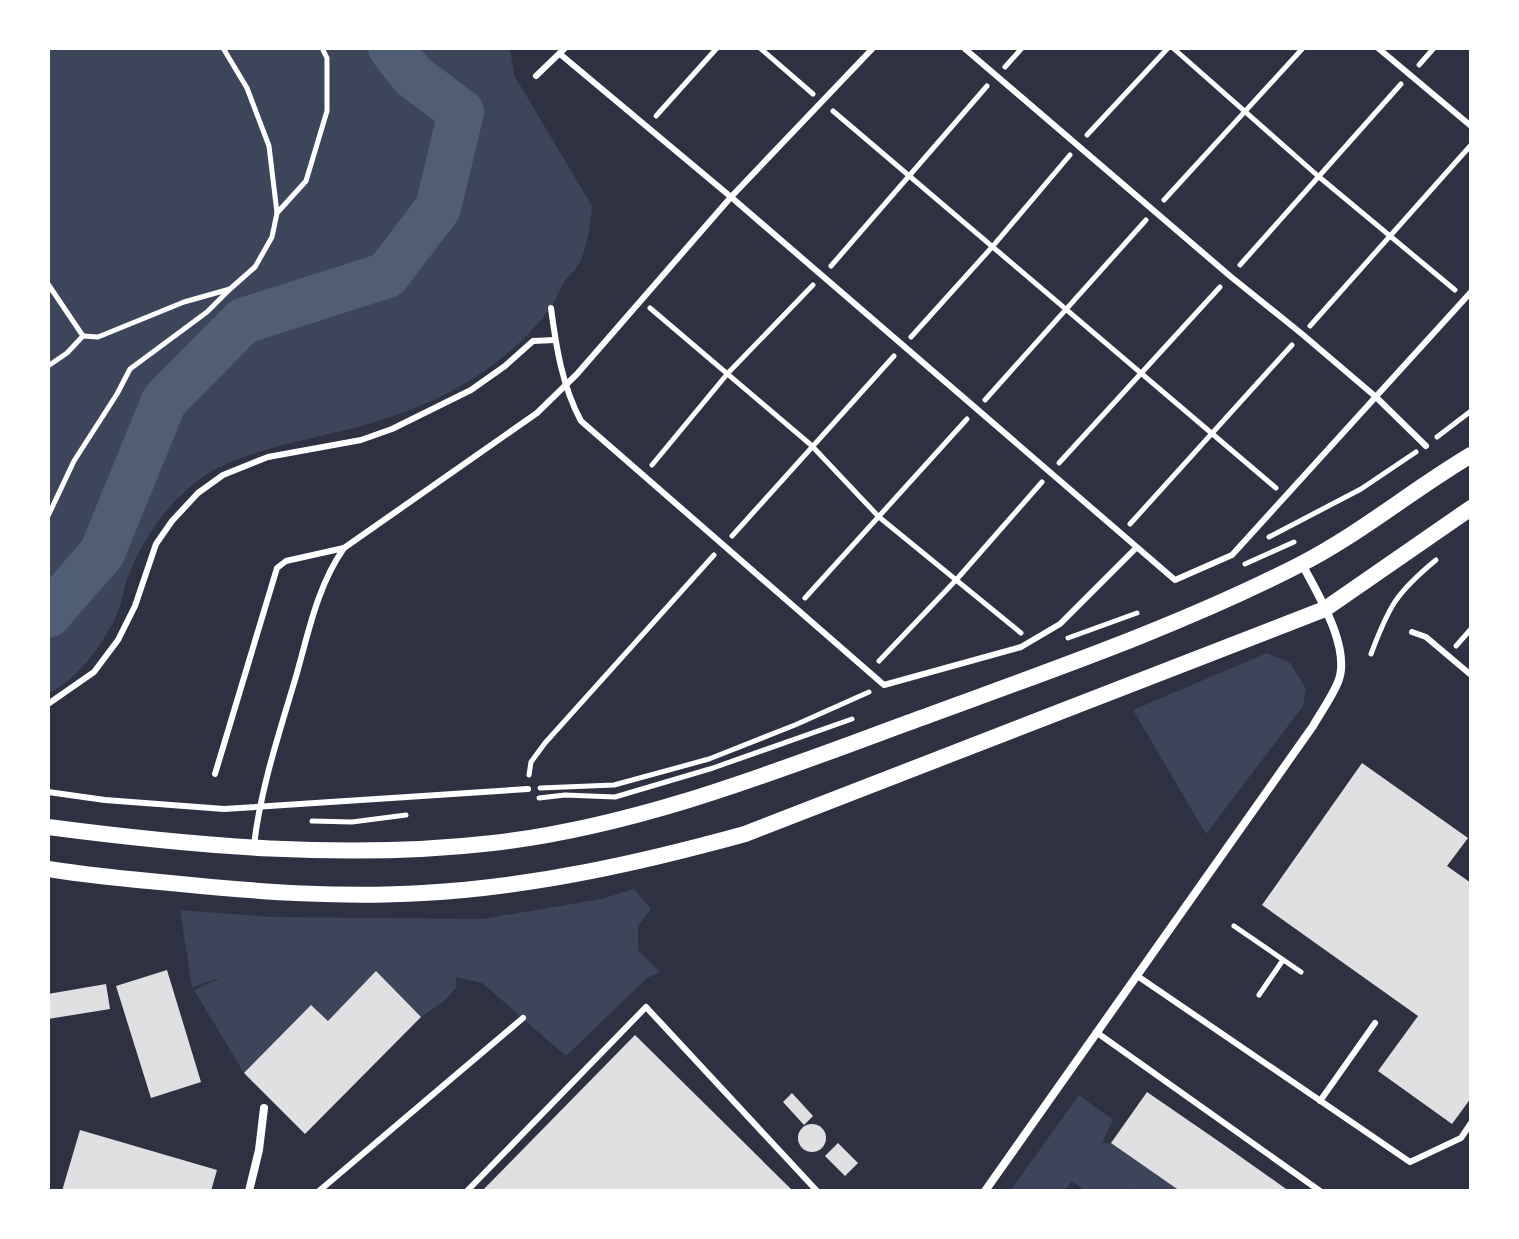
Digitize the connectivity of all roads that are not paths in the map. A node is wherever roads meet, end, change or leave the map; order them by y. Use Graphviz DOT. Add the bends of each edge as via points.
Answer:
graph roads {
  1 [pos="873,48"];
  2 [pos="964,48"];
  3 [pos="1378,48"];
  4 [pos="562,51"];
  5 [pos="536,76"];
  6 [pos="1471,126"];
  7 [pos="731,197"];
  8 [pos="1468,295"];
  9 [pos="551,308"];
  10 [pos="555,340"];
  11 [pos="566,385"];
  12 [pos="1376,397"];
  13 [pos="1426,446"];
  14 [pos="1471,455"];
  15 [pos="1471,508"];
  16 [pos="344,548"];
  17 [pos="1136,548"];
  18 [pos="1302,564"];
  19 [pos="1325,609"];
  20 [pos="1412,632"];
  21 [pos="1471,675"];
  22 [pos="48,704"];
  23 [pos="215,774"];
  24 [pos="528,789"];
  25 [pos="48,792"];
  26 [pos="259,807"];
  27 [pos="48,827"];
  28 [pos="254,847"];
  29 [pos="48,870"];
  30 [pos="1136,975"];
  31 [pos="523,1018"];
  32 [pos="1375,1023"];
  33 [pos="1096,1032"];
  34 [pos="1320,1101"];
  35 [pos="264,1108"];
  36 [pos="1471,1123"];
  37 [pos="249,1191"];
  38 [pos="319,1191"];
  39 [pos="467,1191"];
  40 [pos="817,1191"];
  41 [pos="985,1191"];
  42 [pos="1320,1191"];
  1 -- 7 [label="lane"];
  2 -- 12 [label="lane"];
  3 -- 6 [label="lane"];
  4 -- 5 [label="lane"];
  4 -- 7 [label="lane"];
  7 -- 11 [label="lane"];
  7 -- 17 [label="lane"];
  8 -- 12 [label="lane"];
  9 -- 10 [label="lane"];
  10 -- 11 [label="lane"];
  10 -- 22 [label="lane" via="533,341 471,390 392,429 268,457 223,475 198,493 156,544 135,606 94,672"];
  11 -- 16 [label="lane" via="537,413"];
  11 -- 17 [label="lane" via="581,421 884,685 1021,647 1060,624"];
  12 -- 13 [label="lane"];
  12 -- 17 [label="lane" via="1232,555 1175,580"];
  14 -- 18 [label="main road"];
  15 -- 19 [label="main road"];
  16 -- 23 [label="lane" via="286,561 277,568"];
  16 -- 26 [label="lane" via="323,585"];
  18 -- 19 [label="street"];
  18 -- 28 [label="main road" via="1084,658 742,784 611,821 494,843 375,851"];
  19 -- 29 [label="main road" via="745,834 656,859 483,887 338,896"];
  19 -- 30 [label="street" via="1341,659 1339,679 1313,726"];
  20 -- 21 [label="lane" via="1426,637"];
  24 -- 26 [label="lane"];
  25 -- 26 [label="lane" via="209,808"];
  26 -- 28 [label="lane"];
  27 -- 28 [label="main road"];
  30 -- 33 [label="street"];
  30 -- 34 [label="lane"];
  31 -- 38 [label="lane"];
  32 -- 34 [label="lane"];
  33 -- 41 [label="street"];
  33 -- 42 [label="lane"];
  34 -- 36 [label="lane" via="1410,1162 1461,1138"];
  35 -- 37 [label="street"];
  39 -- 40 [label="lane" via="646,1007"];
}
